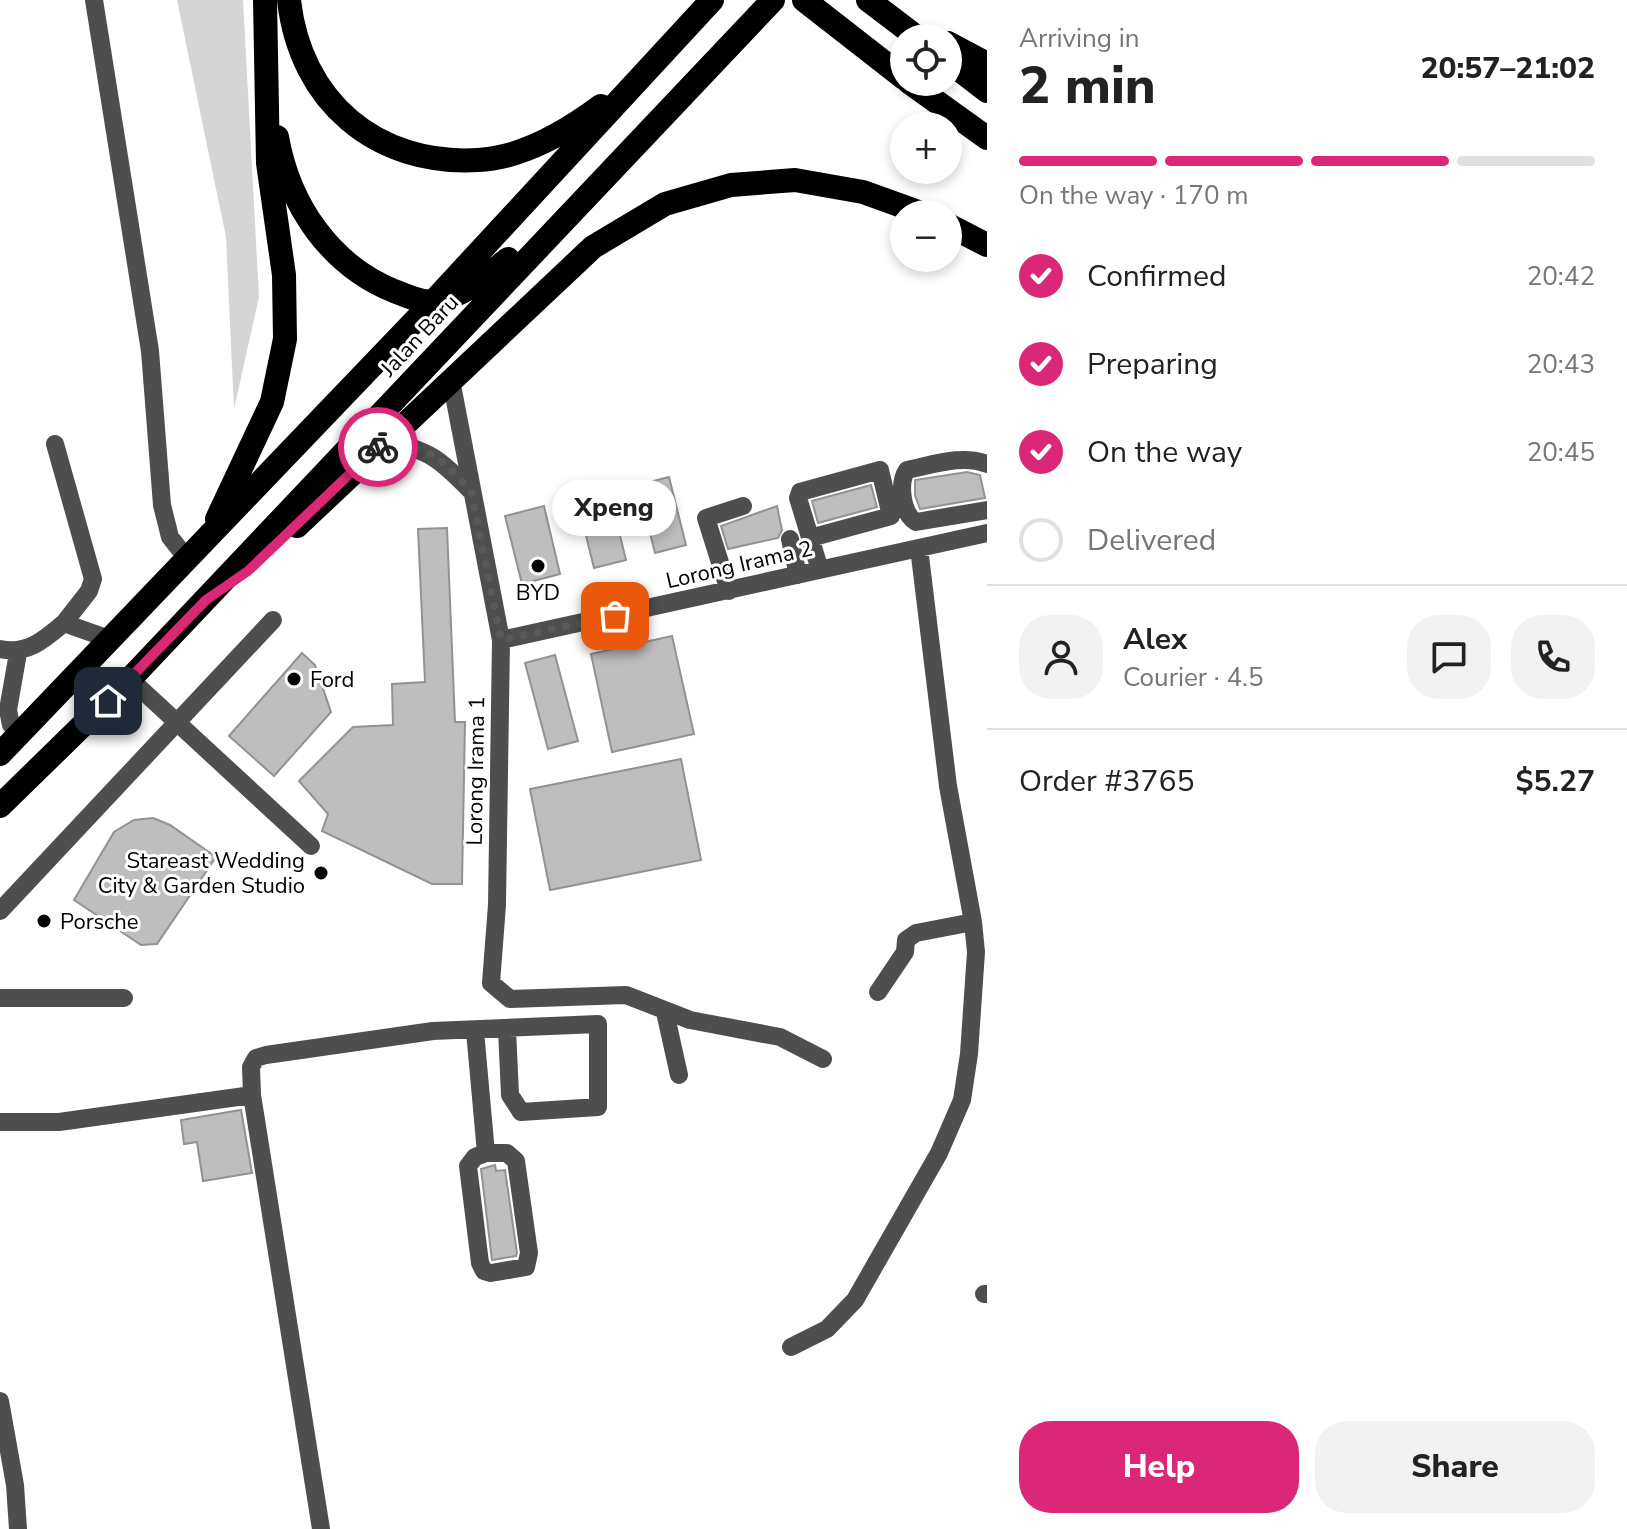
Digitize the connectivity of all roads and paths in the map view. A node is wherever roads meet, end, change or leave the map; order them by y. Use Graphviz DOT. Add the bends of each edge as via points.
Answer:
graph roads {
  1 [pos="94,0"];
  2 [pos="265,0"];
  3 [pos="289,0"];
  4 [pos="712,0"];
  5 [pos="773,0"];
  6 [pos="804,0"];
  7 [pos="876,6"];
  8 [pos="900,24"];
  9 [pos="911,24"];
  10 [pos="962,51"];
  11 [pos="987,64"];
  12 [pos="653,65"];
  13 [pos="890,67"];
  14 [pos="962,72"];
  15 [pos="269,88"];
  16 [pos="987,91"];
  17 [pos="928,96"];
  18 [pos="987,138"];
  19 [pos="890,202"];
  20 [pos="574,206"];
  21 [pos="962,232"];
  22 [pos="987,245"];
  23 [pos="433,302"];
  24 [pos="451,380"];
  25 [pos="385,440"];
  26 [pos="55,444"];
  27 [pos="987,464"];
  28 [pos="471,491"];
  29 [pos="743,506"];
  30 [pos="987,510"];
  31 [pos="987,533"];
  32 [pos="810,538"];
  33 [pos="790,539"];
  34 [pos="205,542"];
  35 [pos="919,548"];
  36 [pos="188,560"];
  37 [pos="820,570"];
  38 [pos="798,575"];
  39 [pos="729,591"];
  40 [pos="206,600"];
  41 [pos="273,620"];
  42 [pos="64,623"];
  43 [pos="112,640"];
  44 [pos="501,640"];
  45 [pos="9,651"];
  46 [pos="130,679"];
  47 [pos="177,722"];
  48 [pos="7,736"];
  49 [pos="0,806"];
  50 [pos="311,846"];
  51 [pos="0,911"];
  52 [pos="973,922"];
  53 [pos="878,992"];
  54 [pos="0,998"];
  55 [pos="124,998"];
  56 [pos="665,1012"];
  57 [pos="507,1029"];
  58 [pos="475,1031"];
  59 [pos="823,1059"];
  60 [pos="679,1075"];
  61 [pos="252,1095"];
  62 [pos="0,1122"];
  63 [pos="486,1153"];
  64 [pos="791,1347"];
  65 [pos="0,1401"];
  66 [pos="8,1486"];
  67 [pos="18,1529"];
  68 [pos="321,1529"];
  1 -- 36 [label="street" via="150,351 162,505 170,537"];
  2 -- 15 [label="highway"];
  3 -- 12 [label="highway" via="301,58 322,93 351,123 390,147 436,159 481,160 530,148 566,130"];
  4 -- 12 [label="highway, Jalan Baru"];
  5 -- 20 [label="highway, Jalan Baru"];
  6 -- 13 [label="highway"];
  7 -- 8 [label="highway"];
  7 -- 9 [label="highway"];
  10 -- 11 [label="highway"];
  12 -- 23 [label="highway, Jalan Baru"];
  14 -- 16 [label="highway"];
  15 -- 23 [label="highway" via="280,153 297,201 317,231 341,261 366,280"];
  15 -- 34 [label="highway" via="268,163 284,275 285,339 272,402"];
  17 -- 18 [label="highway"];
  19 -- 24 [label="highway" via="795,180 731,185 665,204 593,247"];
  20 -- 23 [label="highway" via="474,287"];
  20 -- 40 [label="highway, Jalan Baru"];
  21 -- 22 [label="highway"];
  23 -- 34 [label="highway, Jalan Baru"];
  24 -- 25 [label="highway"];
  24 -- 28 [label="street, Lorong Irama 1"];
  25 -- 28 [label="street" via="439,458"];
  25 -- 40 [label="highway" via="270,552"];
  26 -- 42 [label="street" via="93,579"];
  27 -- 30 [label="street" via="951,461 907,470 902,479 906,512 916,522"];
  28 -- 44 [label="street, Lorong Irama 1"];
  29 -- 39 [label="street" via="706,518"];
  31 -- 35 [label="street, Lorong Irama 2"];
  32 -- 32 [label="street" via="800,492 880,470 891,516"];
  32 -- 37 [label="street"];
  33 -- 38 [label="street"];
  34 -- 36 [label="highway, Jalan Baru"];
  35 -- 37 [label="street, Lorong Irama 2"];
  35 -- 52 [label="street" via="948,786"];
  36 -- 43 [label="highway, Jalan Baru"];
  37 -- 38 [label="street, Lorong Irama 2"];
  38 -- 39 [label="street, Lorong Irama 2"];
  39 -- 44 [label="street, Lorong Irama 2"];
  40 -- 46 [label="highway, Jalan Baru"];
  41 -- 47 [label="street"];
  42 -- 43 [label="street"];
  42 -- 45 [label="street" via="40,643"];
  43 -- 48 [label="highway, Jalan Baru"];
  44 -- 56 [label="street, Lorong Irama 1" via="491,983 510,999 626,995"];
  45 -- 48 [label="street"];
  46 -- 47 [label="street"];
  46 -- 49 [label="highway, Jalan Baru"];
  47 -- 50 [label="street"];
  47 -- 51 [label="street"];
  52 -- 53 [label="street" via="916,933 906,940 905,952"];
  52 -- 64 [label="street" via="976,952 962,1100 939,1153 855,1300 827,1329"];
  54 -- 55 [label="street"];
  56 -- 59 [label="street" via="780,1037"];
  56 -- 60 [label="street"];
  57 -- 57 [label="street" via="598,1024 598,1107 521,1112 510,1095"];
  57 -- 58 [label="street"];
  58 -- 61 [label="street" via="433,1031 266,1055 251,1067"];
  58 -- 63 [label="street"];
  61 -- 62 [label="street" via="59,1122"];
  61 -- 68 [label="street"];
  63 -- 63 [label="street" via="507,1153 516,1161 529,1253 526,1267 491,1273 480,1263 468,1166"];
  65 -- 66 [label="street"];
  66 -- 67 [label="street"];
}
